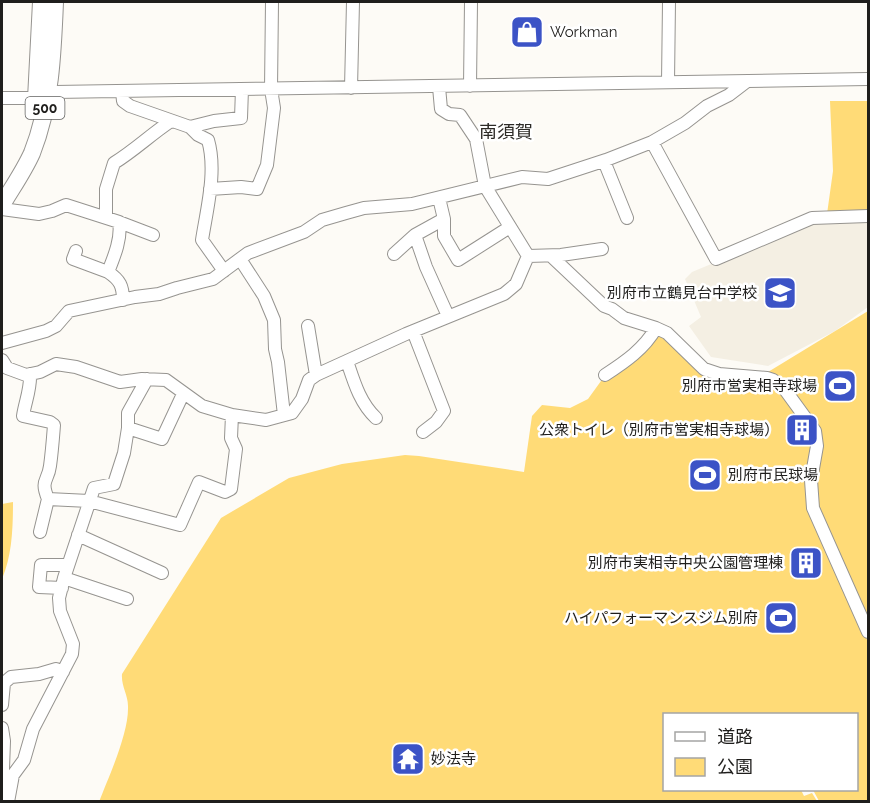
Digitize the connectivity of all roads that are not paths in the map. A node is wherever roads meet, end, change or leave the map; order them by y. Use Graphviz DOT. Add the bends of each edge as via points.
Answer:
graph roads {
  1 [pos="41,2"];
  2 [pos="55,2"];
  3 [pos="272,2"];
  4 [pos="353,2"];
  5 [pos="471,2"];
  6 [pos="669,2"];
  7 [pos="868,79"];
  8 [pos="668,82"];
  9 [pos="746,82"];
  10 [pos="470,86"];
  11 [pos="439,87"];
  12 [pos="351,88"];
  13 [pos="242,89"];
  14 [pos="271,89"];
  15 [pos="122,91"];
  16 [pos="41,96"];
  17 [pos="2,98"];
  18 [pos="171,121"];
  19 [pos="190,127"];
  20 [pos="652,142"];
  21 [pos="604,161"];
  22 [pos="2,186"];
  23 [pos="485,186"];
  24 [pos="210,189"];
  25 [pos="439,198"];
  26 [pos="2,207"];
  27 [pos="106,216"];
  28 [pos="868,216"];
  29 [pos="627,218"];
  30 [pos="444,219"];
  31 [pos="119,222"];
  32 [pos="510,227"];
  33 [pos="415,235"];
  34 [pos="153,236"];
  35 [pos="602,249"];
  36 [pos="76,251"];
  37 [pos="394,254"];
  38 [pos="551,255"];
  39 [pos="528,256"];
  40 [pos="240,259"];
  41 [pos="224,271"];
  42 [pos="108,272"];
  43 [pos="123,300"];
  44 [pos="448,316"];
  45 [pos="308,326"];
  46 [pos="656,328"];
  47 [pos="413,331"];
  48 [pos="2,343"];
  49 [pos="2,360"];
  50 [pos="347,361"];
  51 [pos="30,374"];
  52 [pos="316,375"];
  53 [pos="605,375"];
  54 [pos="147,379"];
  55 [pos="183,394"];
  56 [pos="232,415"];
  57 [pos="284,415"];
  58 [pos="376,418"];
  59 [pos="128,428"];
  60 [pos="423,432"];
  61 [pos="48,499"];
  62 [pos="89,501"];
  63 [pos="40,532"];
  64 [pos="78,535"];
  65 [pos="68,565"];
  66 [pos="162,573"];
  67 [pos="63,583"];
  68 [pos="127,599"];
  69 [pos="868,632"];
  70 [pos="63,672"];
  71 [pos="2,705"];
  72 [pos="2,728"];
  73 [pos="2,796"];
  74 [pos="9,801"];
  1 -- 16 [label="highway, 500"];
  2 -- 16 [label="highway, 500" via="52,60"];
  3 -- 14 [label="street"];
  4 -- 12 [label="street"];
  5 -- 10 [label="street"];
  6 -- 8 [label="street"];
  7 -- 9 [label="street"];
  8 -- 9 [label="street"];
  8 -- 10 [label="street"];
  9 -- 20 [label="street"];
  10 -- 11 [label="street"];
  11 -- 12 [label="street"];
  11 -- 23 [label="street" via="441,109 460,115 476,139"];
  12 -- 14 [label="street"];
  13 -- 14 [label="street"];
  13 -- 15 [label="street"];
  13 -- 19 [label="street" via="241,118"];
  14 -- 24 [label="street" via="274,108 269,149 259,186"];
  15 -- 16 [label="street" via="57,92"];
  15 -- 18 [label="street" via="123,101 130,106"];
  16 -- 17 [label="street"];
  16 -- 22 [label="highway, 500"];
  16 -- 26 [label="highway, 500" via="39,131 31,154"];
  18 -- 19 [label="street"];
  18 -- 27 [label="street" via="114,163 106,189"];
  19 -- 24 [label="street" via="208,140"];
  20 -- 21 [label="street"];
  20 -- 28 [label="street" via="716,259 812,218"];
  21 -- 23 [label="street" via="548,179 522,177"];
  21 -- 29 [label="street"];
  23 -- 25 [label="street"];
  23 -- 32 [label="street"];
  24 -- 41 [label="street" via="202,240"];
  25 -- 30 [label="street"];
  25 -- 40 [label="street" via="338,215"];
  26 -- 27 [label="street" via="39,214 66,206"];
  27 -- 31 [label="street"];
  30 -- 32 [label="street" via="444,236 458,260"];
  30 -- 33 [label="street"];
  31 -- 34 [label="street"];
  31 -- 42 [label="street" via="115,255"];
  32 -- 39 [label="street"];
  33 -- 37 [label="street"];
  33 -- 44 [label="street"];
  35 -- 38 [label="street"];
  36 -- 42 [label="street" via="73,259"];
  38 -- 39 [label="street"];
  38 -- 46 [label="street" via="604,306 624,318"];
  39 -- 44 [label="street" via="516,284 504,294"];
  40 -- 41 [label="street"];
  40 -- 57 [label="street" via="274,320"];
  41 -- 43 [label="street" via="213,279"];
  42 -- 43 [label="street" via="123,287"];
  43 -- 48 [label="street" via="69,312 46,331"];
  44 -- 47 [label="street"];
  45 -- 52 [label="street"];
  46 -- 53 [label="street" via="648,342"];
  46 -- 69 [label="street" via="667,333 704,369 773,380 809,420 817,439 811,480 813,508"];
  47 -- 50 [label="street"];
  47 -- 60 [label="street" via="444,411"];
  49 -- 51 [label="street" via="7,368"];
  50 -- 52 [label="street"];
  50 -- 58 [label="street" via="367,409"];
  51 -- 54 [label="street" via="56,364 120,382"];
  51 -- 61 [label="street" via="23,416 54,425 50,469 44,481"];
  52 -- 57 [label="street" via="309,380 292,413"];
  54 -- 55 [label="street" via="166,380"];
  54 -- 59 [label="street" via="128,413"];
  55 -- 56 [label="street" via="202,406"];
  55 -- 59 [label="street" via="162,440"];
  56 -- 57 [label="street" via="266,420"];
  56 -- 62 [label="street" via="231,438 236,449 231,489 225,492 199,482 180,525"];
  59 -- 62 [label="street" via="114,484 94,488"];
  61 -- 62 [label="street"];
  61 -- 63 [label="street"];
  62 -- 64 [label="street"];
  64 -- 65 [label="street"];
  64 -- 66 [label="street"];
  65 -- 67 [label="street"];
  65 -- 67 [label="street" via="41,565 39,587"];
  67 -- 68 [label="street"];
  67 -- 70 [label="street" via="60,611 73,644"];
  70 -- 71 [label="street" via="56,669 11,676 4,683"];
  70 -- 74 [label="street" via="33,729 24,760 13,775"];
  72 -- 73 [label="street"];
}
